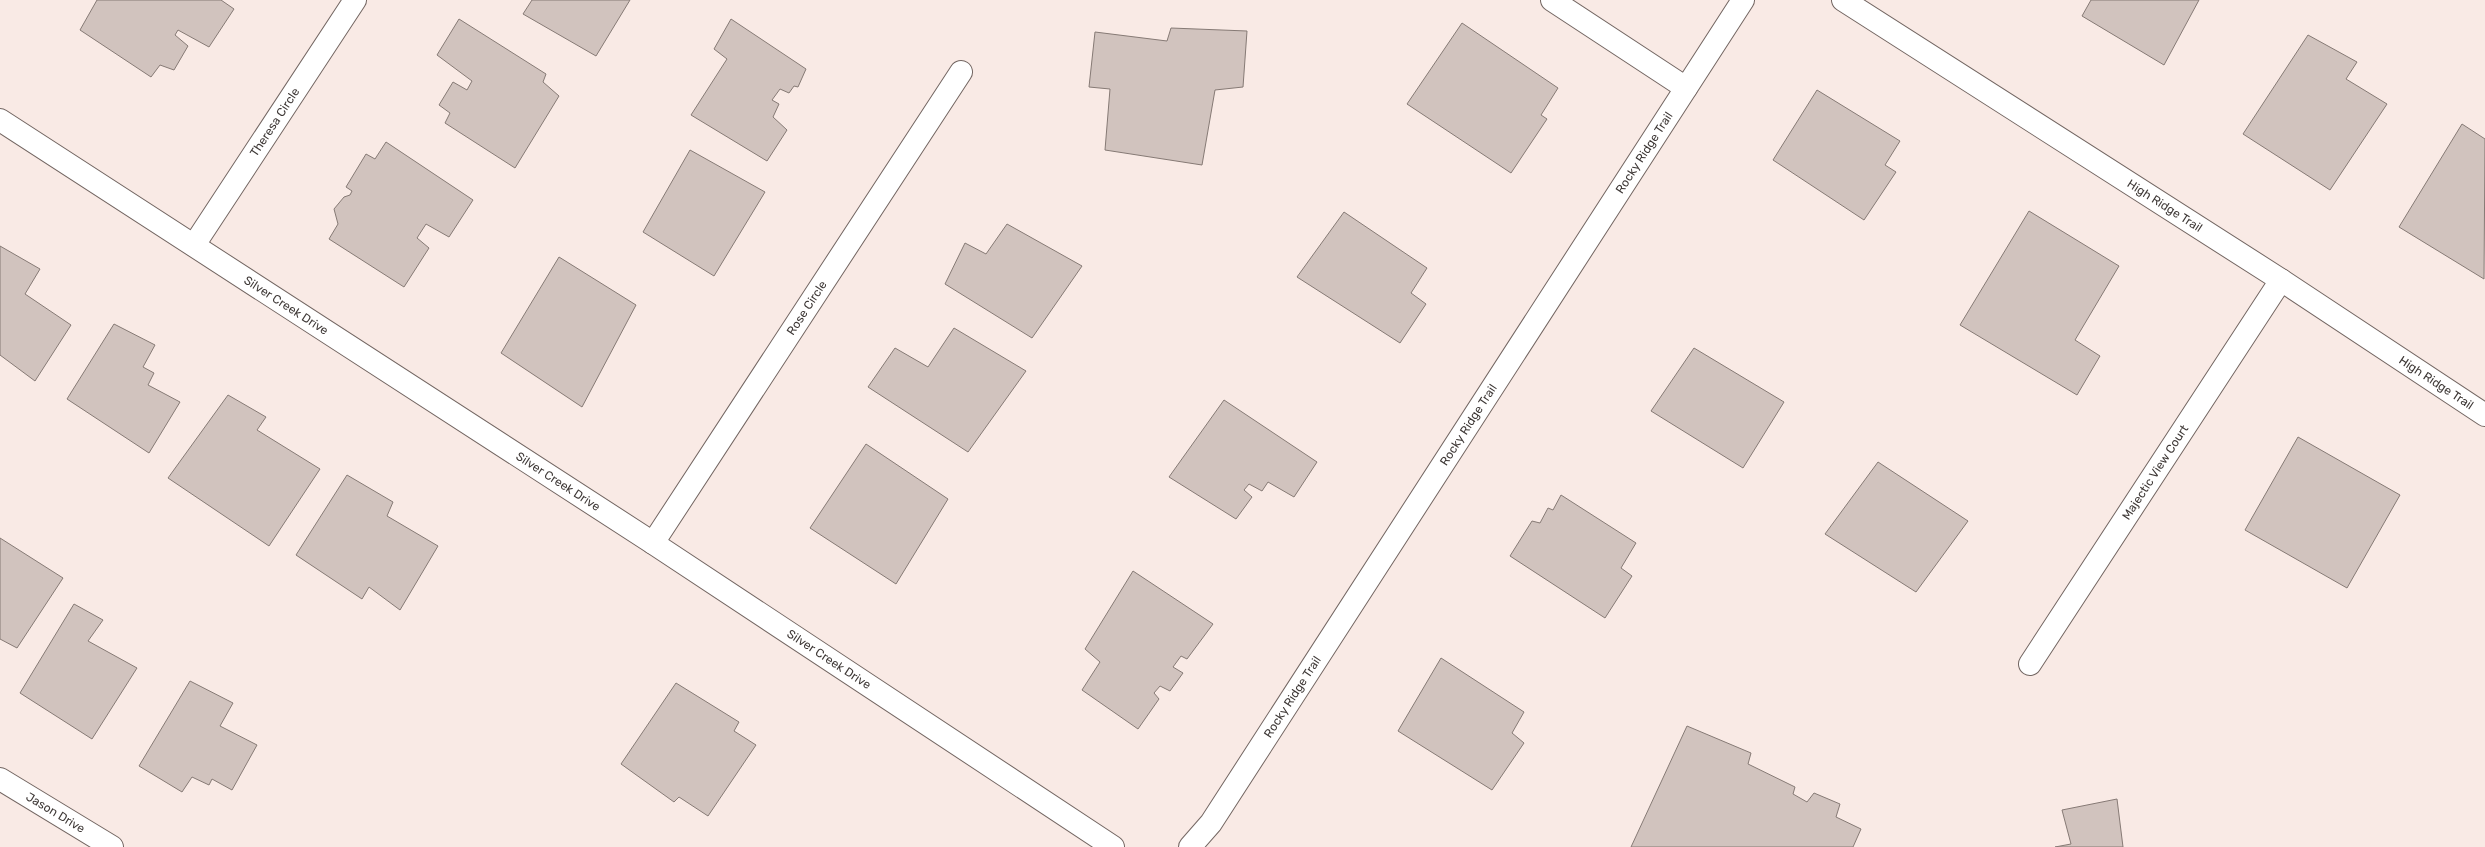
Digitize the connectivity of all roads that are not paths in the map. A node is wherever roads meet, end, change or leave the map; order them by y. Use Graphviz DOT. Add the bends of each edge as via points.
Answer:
graph roads {
  1 [pos="355,0"];
  2 [pos="1552,0"];
  3 [pos="1743,0"];
  4 [pos="1843,0"];
  5 [pos="962,72"];
  6 [pos="1686,88"];
  7 [pos="0,120"];
  8 [pos="194,245"];
  9 [pos="2281,280"];
  10 [pos="2485,416"];
  11 [pos="653,543"];
  12 [pos="2030,664"];
  13 [pos="0,779"];
  14 [pos="112,847"];
  15 [pos="1113,847"];
  16 [pos="1190,847"];
  1 -- 8 [label="street, Theresa Circle"];
  2 -- 6 [label="street"];
  3 -- 6 [label="street, Rocky Ridge Trail"];
  4 -- 9 [label="street, High Ridge Trail"];
  5 -- 11 [label="street, Rose Circle"];
  6 -- 16 [label="street, Rocky Ridge Trail" via="1210,823"];
  7 -- 8 [label="street, Silver Creek Drive"];
  8 -- 11 [label="street, Silver Creek Drive"];
  9 -- 10 [label="street, High Ridge Trail"];
  9 -- 12 [label="street, Majectic View Court"];
  11 -- 15 [label="street, Silver Creek Drive"];
  13 -- 14 [label="street, Jason Drive"];
}
